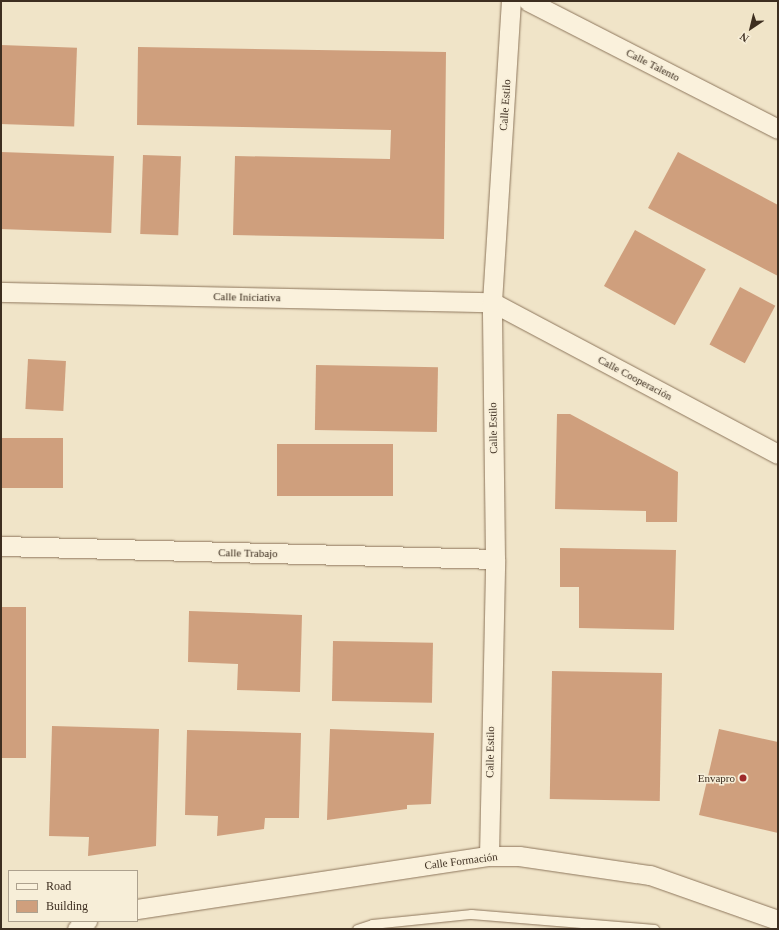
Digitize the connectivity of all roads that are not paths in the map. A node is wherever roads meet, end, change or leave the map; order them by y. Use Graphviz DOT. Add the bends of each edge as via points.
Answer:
graph roads {
  1 [pos="511,1"];
  2 [pos="528,1"];
  3 [pos="778,129"];
  4 [pos="1,292"];
  5 [pos="492,302"];
  6 [pos="778,454"];
  7 [pos="1,546"];
  8 [pos="495,559"];
  9 [pos="489,856"];
  10 [pos="138,909"];
  11 [pos="778,920"];
  12 [pos="86,922"];
  13 [pos="77,929"];
  14 [pos="357,929"];
  15 [pos="654,929"];
  1 -- 5 [label="street, Calle Estilo"];
  2 -- 3 [label="street, Calle Talento"];
  4 -- 5 [label="street, Calle Iniciativa"];
  5 -- 6 [label="street, Calle Cooperación"];
  5 -- 8 [label="street, Calle Estilo"];
  7 -- 8 [label="street, Calle Trabajo"];
  8 -- 9 [label="street, Calle Estilo"];
  9 -- 10 [label="street, Calle Formación"];
  9 -- 11 [label="street, Calle Formación" via="519,856 650,875"];
  12 -- 13 [label="street"];
  14 -- 15 [label="lane" via="372,924 471,914"];
}
